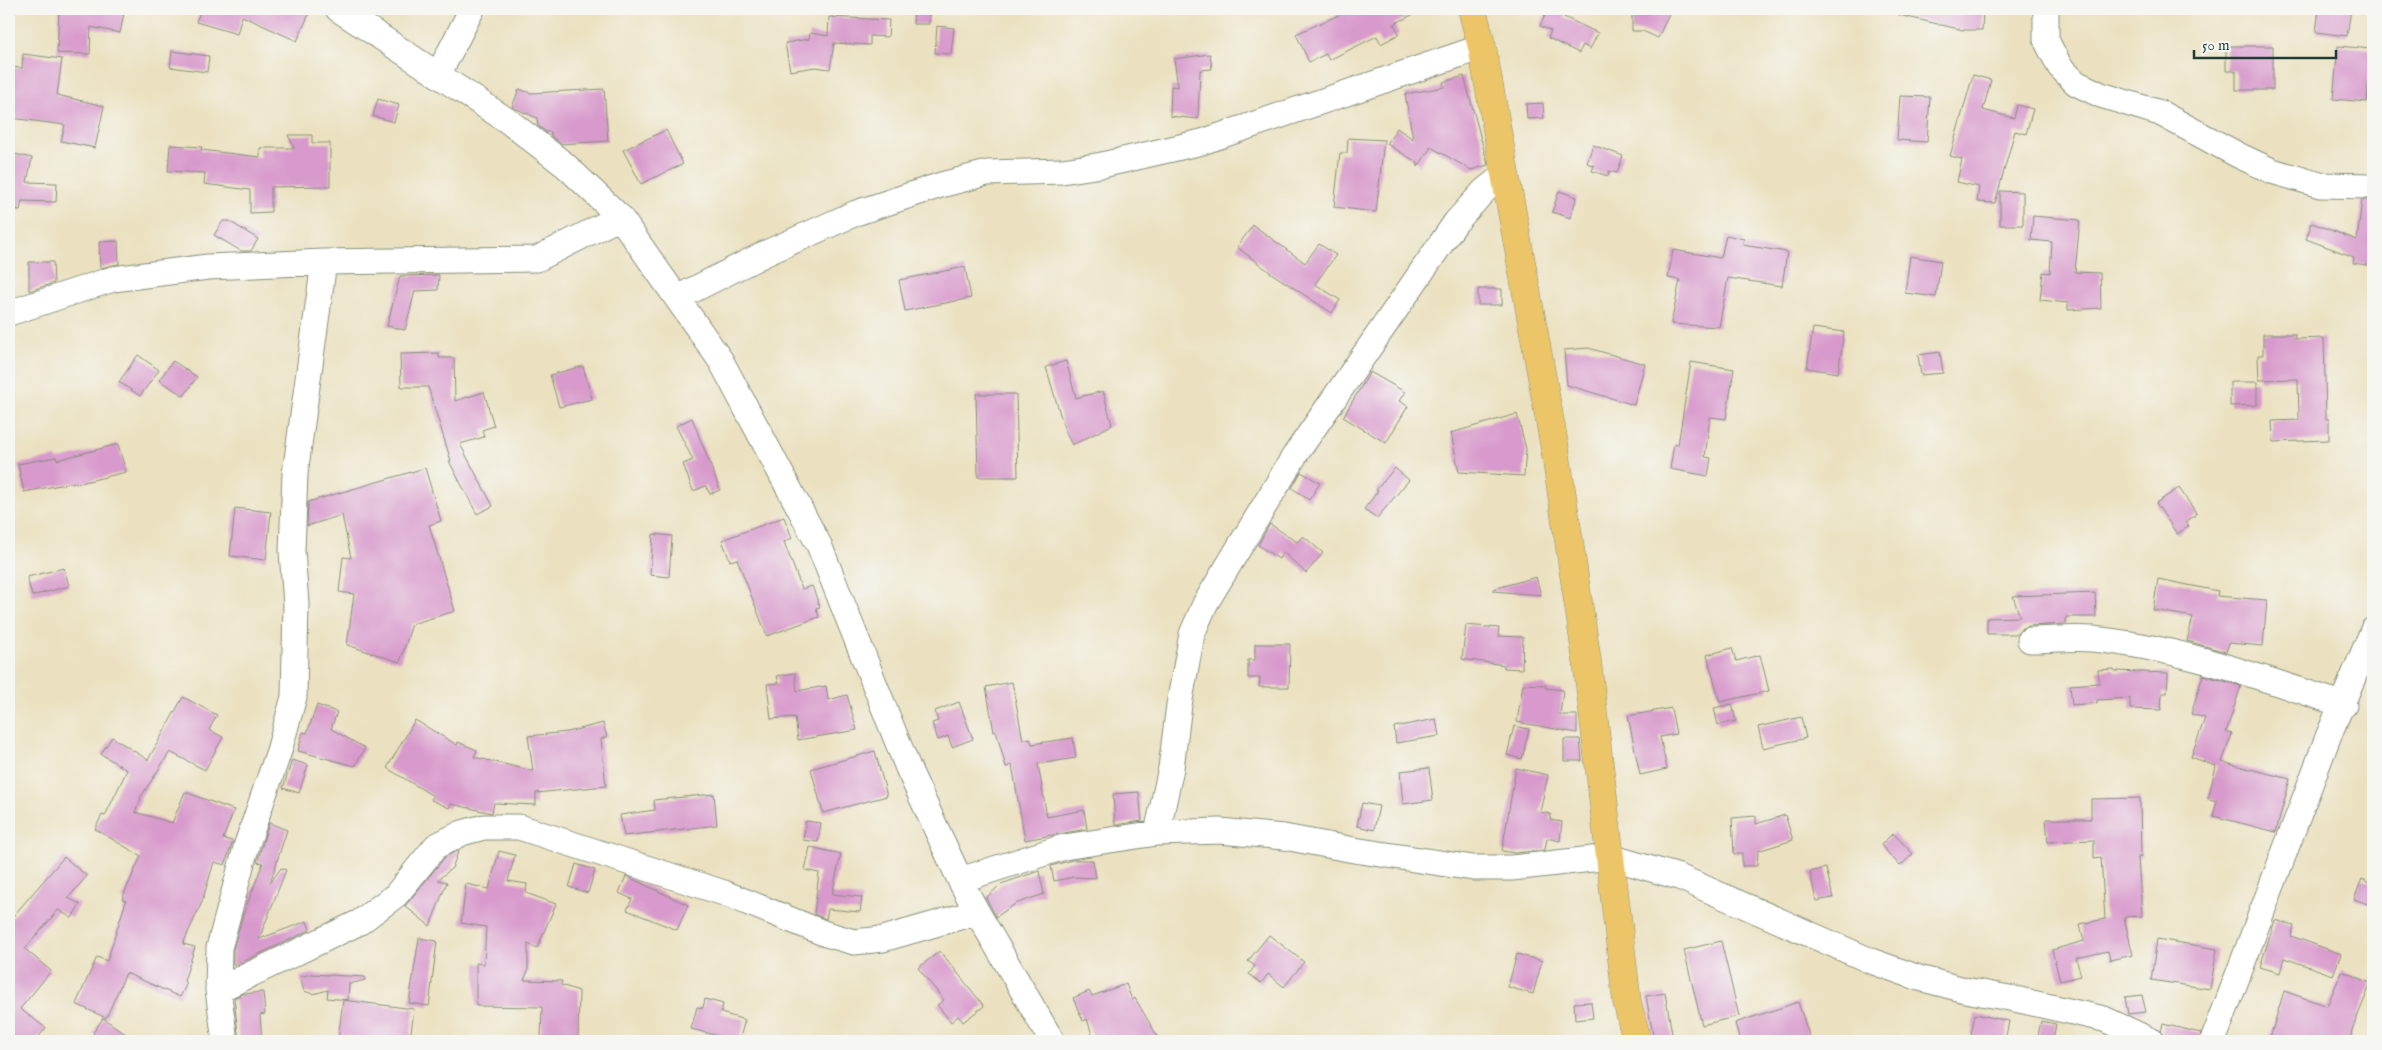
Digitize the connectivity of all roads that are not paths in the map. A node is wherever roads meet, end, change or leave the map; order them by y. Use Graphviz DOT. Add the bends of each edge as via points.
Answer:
graph roads {
  1 [pos="338,9"];
  2 [pos="472,9"];
  3 [pos="1472,9"];
  4 [pos="2046,9"];
  5 [pos="1482,47"];
  6 [pos="438,75"];
  7 [pos="1504,175"];
  8 [pos="2373,186"];
  9 [pos="620,217"];
  10 [pos="324,262"];
  11 [pos="676,298"];
  12 [pos="9,312"];
  13 [pos="2373,630"];
  14 [pos="2030,640"];
  15 [pos="2344,705"];
  16 [pos="1157,833"];
  17 [pos="1610,857"];
  18 [pos="960,880"];
  19 [pos="977,912"];
  20 [pos="218,990"];
  21 [pos="225,1041"];
  22 [pos="1052,1041"];
  23 [pos="1637,1041"];
  24 [pos="2152,1041"];
  25 [pos="2213,1041"];
  1 -- 6 [label="street"];
  2 -- 6 [label="street"];
  3 -- 5 [label="main road"];
  4 -- 8 [label="street" via="2046,40 2060,67 2076,83 2101,95 2160,113 2272,171 2320,185"];
  5 -- 7 [label="main road"];
  5 -- 11 [label="street" via="1202,142 1102,164 1062,170 987,173 941,185 856,213"];
  6 -- 9 [label="street" via="508,120 565,165"];
  7 -- 16 [label="street" via="1485,190 1456,222 1295,455 1204,604 1192,634 1178,705 1171,768"];
  7 -- 17 [label="main road" via="1554,448 1587,661"];
  9 -- 10 [label="street" via="537,259"];
  9 -- 11 [label="street"];
  10 -- 12 [label="street" via="208,267 113,279"];
  10 -- 20 [label="street" via="295,474 292,551 296,604 294,697 247,844 219,948"];
  11 -- 18 [label="street" via="721,361 819,545 908,768"];
  13 -- 15 [label="street"];
  14 -- 15 [label="street" via="2090,639 2128,644 2195,658"];
  15 -- 25 [label="street" via="2328,737"];
  16 -- 17 [label="street" via="1220,831 1284,837 1473,868 1512,868"];
  16 -- 18 [label="street" via="1064,847"];
  17 -- 23 [label="main road" via="1627,1002"];
  17 -- 24 [label="street" via="1679,877 1871,961 1919,978 2104,1019"];
  18 -- 19 [label="street"];
  19 -- 20 [label="street" via="883,938 854,942 638,864 519,827 500,825 462,833 436,846 396,895 360,922"];
  19 -- 22 [label="street"];
  20 -- 21 [label="street"];
}
